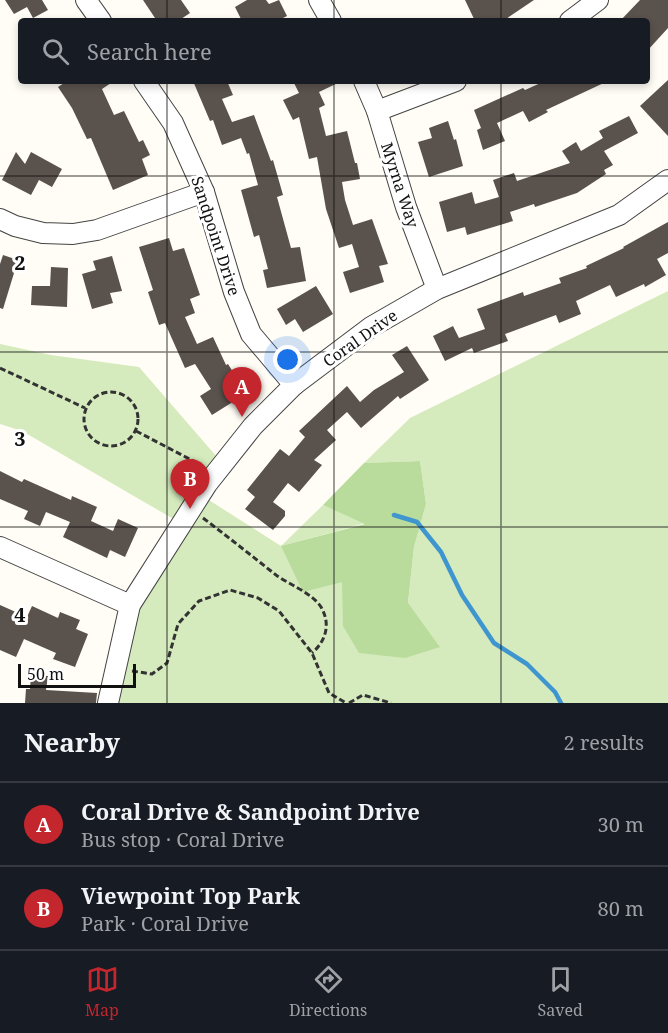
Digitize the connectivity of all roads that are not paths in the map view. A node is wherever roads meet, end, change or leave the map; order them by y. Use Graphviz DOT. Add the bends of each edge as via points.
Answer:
graph roads {
  1 [pos="86,0"];
  2 [pos="319,0"];
  3 [pos="598,0"];
  4 [pos="99,18"];
  5 [pos="329,18"];
  6 [pos="574,18"];
  7 [pos="146,84"];
  8 [pos="365,84"];
  9 [pos="448,84"];
  10 [pos="377,111"];
  11 [pos="668,180"];
  12 [pos="204,192"];
  13 [pos="0,219"];
  14 [pos="437,289"];
  15 [pos="294,386"];
  16 [pos="0,547"];
  17 [pos="130,605"];
  18 [pos="108,703"];
  1 -- 4 [label="street"];
  2 -- 5 [label="street"];
  3 -- 6 [label="street"];
  7 -- 12 [label="street, Sandpoint Drive" via="173,123"];
  8 -- 10 [label="street, Myrna Way"];
  9 -- 10 [label="street"];
  10 -- 14 [label="street, Myrna Way" via="406,207"];
  11 -- 14 [label="street, Coral Drive" via="619,215"];
  12 -- 13 [label="street" via="97,230 73,234 43,233"];
  12 -- 15 [label="street, Sandpoint Drive" via="251,334"];
  14 -- 15 [label="street, Coral Drive" via="371,327"];
  15 -- 17 [label="street, Coral Drive" via="253,426 216,473"];
  16 -- 17 [label="street"];
  17 -- 18 [label="street, Coral Drive"];
}
